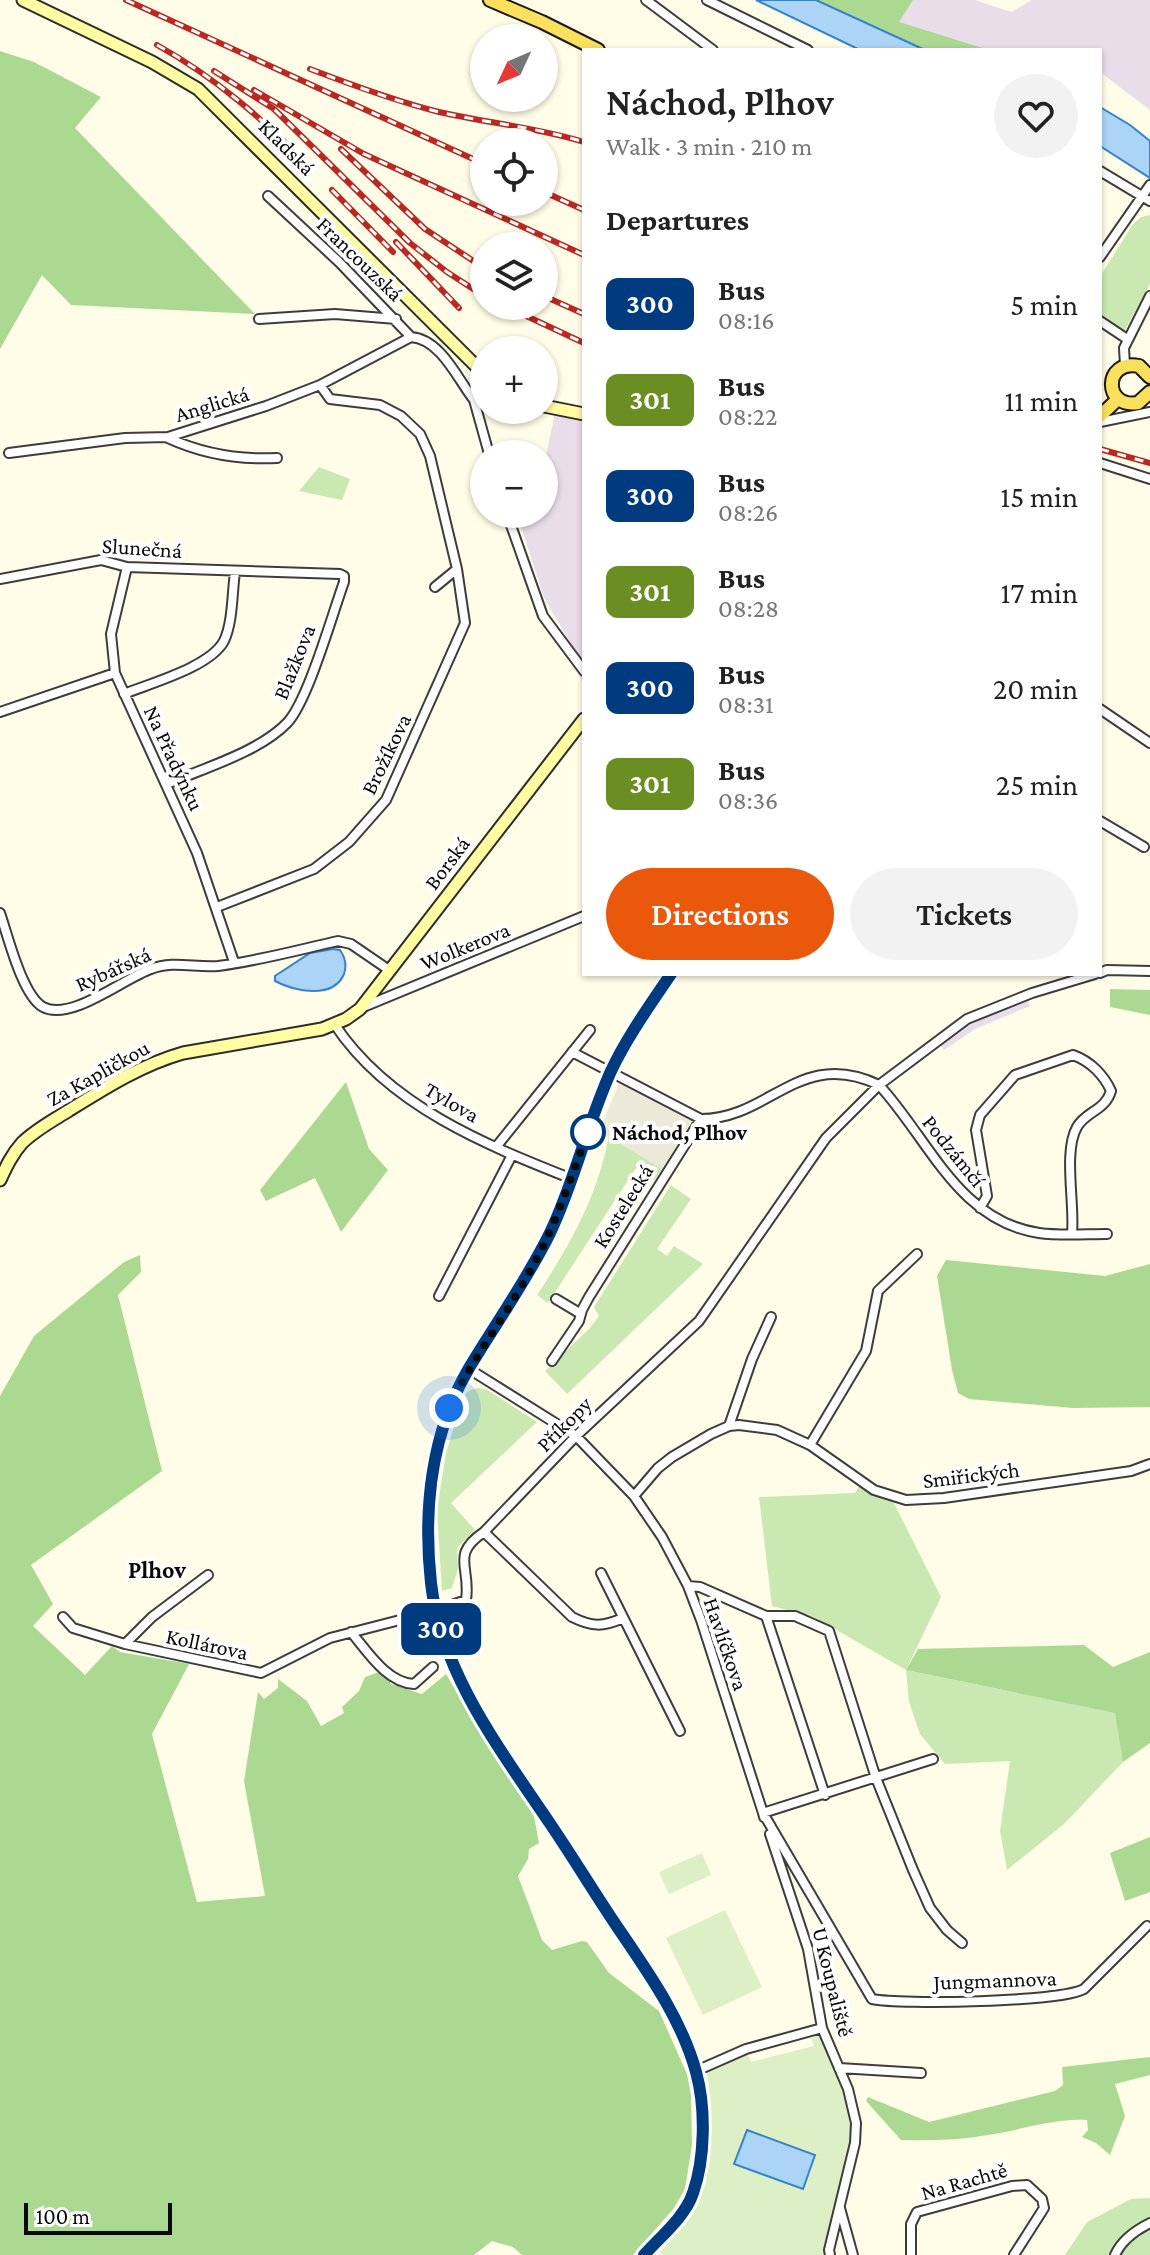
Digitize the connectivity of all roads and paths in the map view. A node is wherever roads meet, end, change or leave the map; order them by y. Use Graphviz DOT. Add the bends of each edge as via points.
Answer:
graph roads {
  1 [pos="23,0"];
  2 [pos="490,0"];
  3 [pos="646,0"];
  4 [pos="707,0"];
  5 [pos="594,48"];
  6 [pos="710,48"];
  7 [pos="804,48"];
  8 [pos="1102,172"];
  9 [pos="1150,186"];
  10 [pos="268,196"];
  11 [pos="1146,199"];
  12 [pos="1102,254"];
  13 [pos="1150,296"];
  14 [pos="259,319"];
  15 [pos="396,320"];
  16 [pos="1102,322"];
  17 [pos="411,337"];
  18 [pos="1127,339"];
  19 [pos="470,360"];
  20 [pos="1125,365"];
  21 [pos="1150,377"];
  22 [pos="1106,383"];
  23 [pos="320,385"];
  24 [pos="470,393"];
  25 [pos="1150,393"];
  26 [pos="1118,399"];
  27 [pos="558,409"];
  28 [pos="1150,412"];
  29 [pos="582,414"];
  30 [pos="1102,417"];
  31 [pos="1102,419"];
  32 [pos="168,437"];
  33 [pos="9,453"];
  34 [pos="277,458"];
  35 [pos="1102,464"];
  36 [pos="1150,479"];
  37 [pos="512,528"];
  38 [pos="127,567"];
  39 [pos="457,569"];
  40 [pos="235,572"];
  41 [pos="344,576"];
  42 [pos="0,579"];
  43 [pos="435,587"];
  44 [pos="582,668"];
  45 [pos="115,673"];
  46 [pos="124,694"];
  47 [pos="1102,710"];
  48 [pos="0,712"];
  49 [pos="582,722"];
  50 [pos="1150,743"];
  51 [pos="167,784"];
  52 [pos="1102,822"];
  53 [pos="1144,847"];
  54 [pos="217,907"];
  55 [pos="0,913"];
  56 [pos="582,917"];
  57 [pos="234,962"];
  58 [pos="389,970"];
  59 [pos="1150,971"];
  60 [pos="1102,972"];
  61 [pos="670,976"];
  62 [pos="1088,976"];
  63 [pos="360,1009"];
  64 [pos="335,1025"];
  65 [pos="590,1030"];
  66 [pos="572,1052"];
  67 [pos="611,1070"];
  68 [pos="879,1085"];
  69 [pos="701,1119"];
  70 [pos="496,1147"];
  71 [pos="512,1155"];
  72 [pos="572,1179"];
  73 [pos="0,1180"];
  74 [pos="980,1208"];
  75 [pos="1072,1233"];
  76 [pos="1107,1234"];
  77 [pos="917,1254"];
  78 [pos="439,1296"];
  79 [pos="556,1299"];
  80 [pos="581,1314"];
  81 [pos="771,1317"];
  82 [pos="552,1361"];
  83 [pos="469,1369"];
  84 [pos="729,1426"];
  85 [pos="576,1436"];
  86 [pos="810,1445"];
  87 [pos="1150,1464"];
  88 [pos="634,1496"];
  89 [pos="484,1532"];
  90 [pos="601,1573"];
  91 [pos="208,1575"];
  92 [pos="688,1586"];
  93 [pos="435,1611"];
  94 [pos="766,1616"];
  95 [pos="63,1617"];
  96 [pos="623,1618"];
  97 [pos="351,1632"];
  98 [pos="125,1644"];
  99 [pos="433,1667"];
  100 [pos="680,1731"];
  101 [pos="933,1759"];
  102 [pos="876,1778"];
  103 [pos="825,1795"];
  104 [pos="763,1813"];
  105 [pos="1147,1926"];
  106 [pos="962,1943"];
  107 [pos="867,1994"];
  108 [pos="822,2028"];
  109 [pos="839,2068"];
  110 [pos="696,2071"];
  111 [pos="921,2073"];
  112 [pos="840,2207"];
  113 [pos="1150,2223"];
  114 [pos="644,2255"];
  115 [pos="830,2255"];
  116 [pos="853,2255"];
  117 [pos="911,2255"];
  118 [pos="1014,2255"];
  119 [pos="1115,2255"];
  1 -- 19 [label="street, Kladská" via="198,89"];
  2 -- 5 [label="main road"];
  3 -- 6 [label="street"];
  4 -- 7 [label="street"];
  8 -- 11 [label="street"];
  9 -- 11 [label="street"];
  10 -- 15 [label="street, Francouzská"];
  11 -- 12 [label="street" via="1125,218"];
  13 -- 18 [label="street"];
  14 -- 15 [label="street, Francouzská" via="335,314"];
  15 -- 17 [label="street"];
  16 -- 18 [label="street"];
  17 -- 23 [label="street, Anglická"];
  17 -- 24 [label="street" via="422,339 456,368"];
  18 -- 20 [label="street"];
  20 -- 21 [label="main road" via="1139,366"];
  20 -- 22 [label="main road"];
  22 -- 26 [label="main road"];
  23 -- 32 [label="street, Anglická"];
  23 -- 39 [label="street, Brožíkova" via="330,399 393,410 420,434"];
  25 -- 26 [label="main road" via="1138,403"];
  26 -- 30 [label="main road"];
  27 -- 29 [label="street"];
  28 -- 31 [label="street"];
  32 -- 33 [label="street, Anglická"];
  32 -- 34 [label="street" via="248,460"];
  35 -- 36 [label="street"];
  37 -- 44 [label="street" via="543,616"];
  38 -- 40 [label="street, Slunečná"];
  38 -- 42 [label="street, Slunečná" via="101,560"];
  38 -- 45 [label="street, Na Přadýnku" via="111,634"];
  39 -- 43 [label="street"];
  39 -- 54 [label="street, Brožíkova" via="465,623 386,800 349,842 314,869"];
  40 -- 41 [label="street, Slunečná"];
  40 -- 46 [label="street" via="227,632 218,649 192,666"];
  41 -- 51 [label="street, Blažkova" via="288,722 256,746"];
  45 -- 46 [label="street, Na Přadýnku"];
  45 -- 48 [label="street"];
  46 -- 51 [label="street, Na Přadýnku"];
  47 -- 50 [label="street"];
  49 -- 58 [label="street, Borská"];
  51 -- 54 [label="street, Na Přadýnku"];
  52 -- 53 [label="street"];
  54 -- 57 [label="street, Na Přadýnku"];
  55 -- 57 [label="street, Rybářská" via="29,993 44,1008 70,1008 166,964"];
  56 -- 63 [label="street, Wolkerova"];
  57 -- 58 [label="street, Rybářská" via="338,941"];
  58 -- 63 [label="street, Borská"];
  59 -- 60 [label="street"];
  61 -- 67 [label="main road"];
  62 -- 68 [label="street" via="967,1019"];
  63 -- 64 [label="street, Borská"];
  64 -- 70 [label="street, Tylova" via="405,1096"];
  64 -- 73 [label="street, Za Kapličkou" via="161,1059 42,1127 16,1151"];
  65 -- 66 [label="street"];
  66 -- 67 [label="street"];
  66 -- 70 [label="street"];
  67 -- 69 [label="street"];
  67 -- 72 [label="main road"];
  68 -- 69 [label="street" via="850,1075 816,1076 734,1114"];
  68 -- 74 [label="street, Podzámčí" via="954,1184"];
  68 -- 85 [label="street, Příkopy" via="826,1138 699,1321"];
  69 -- 80 [label="street, Kostelecká"];
  70 -- 71 [label="street, Tylova"];
  71 -- 72 [label="street, Tylova"];
  71 -- 78 [label="street"];
  72 -- 83 [label="main road" via="533,1266"];
  74 -- 75 [label="street, Podzámčí" via="1023,1230"];
  74 -- 75 [label="street" via="987,1196 976,1130 980,1115 1024,1070 1073,1055 1098,1072 1111,1091 1104,1106 1075,1129"];
  75 -- 76 [label="street, Podzámčí"];
  77 -- 86 [label="street" via="878,1291 866,1351"];
  79 -- 80 [label="street"];
  80 -- 82 [label="street, Kostelecká"];
  81 -- 84 [label="street"];
  83 -- 85 [label="street, Havlíčkova"];
  83 -- 93 [label="main road" via="444,1424 432,1475 429,1549"];
  84 -- 86 [label="street, Smiřických" via="777,1430"];
  84 -- 88 [label="street" via="658,1468"];
  85 -- 88 [label="street, Havlíčkova"];
  85 -- 89 [label="street, Příkopy"];
  86 -- 87 [label="street, Smiřických" via="874,1490 906,1500 1131,1471"];
  88 -- 92 [label="street, Havlíčkova"];
  89 -- 93 [label="street, Příkopy" via="463,1554 466,1600"];
  89 -- 96 [label="street" via="572,1617 599,1626"];
  90 -- 96 [label="street"];
  91 -- 98 [label="street"];
  92 -- 94 [label="street"];
  92 -- 104 [label="street, Havlíčkova"];
  93 -- 97 [label="street, Kollárova"];
  93 -- 110 [label="main road" via="472,1701 648,1973"];
  94 -- 102 [label="street" via="795,1616 829,1631"];
  94 -- 103 [label="street"];
  95 -- 98 [label="street, Kollárova" via="73,1628"];
  96 -- 100 [label="street"];
  97 -- 98 [label="street, Kollárova" via="261,1673"];
  97 -- 99 [label="street" via="374,1660 406,1684 414,1684"];
  101 -- 102 [label="street"];
  102 -- 103 [label="street"];
  102 -- 106 [label="street" via="930,1908"];
  103 -- 104 [label="street"];
  104 -- 107 [label="street, Havlíčkova"];
  104 -- 108 [label="street, U Koupaliště" via="808,1949"];
  105 -- 107 [label="street, Jungmannova" via="1072,1995 910,2001 878,2000"];
  108 -- 109 [label="street, U Koupaliště"];
  108 -- 110 [label="street" via="746,2049"];
  109 -- 111 [label="street"];
  109 -- 112 [label="street, U Koupaliště" via="856,2123"];
  110 -- 114 [label="main road" via="701,2132 693,2192 681,2214"];
  112 -- 115 [label="street, U Koupaliště"];
  112 -- 116 [label="street"];
  113 -- 119 [label="street" via="1136,2230"];
  117 -- 118 [label="street, Na Rachtě" via="911,2224 917,2212 1027,2185 1044,2208"];
}
